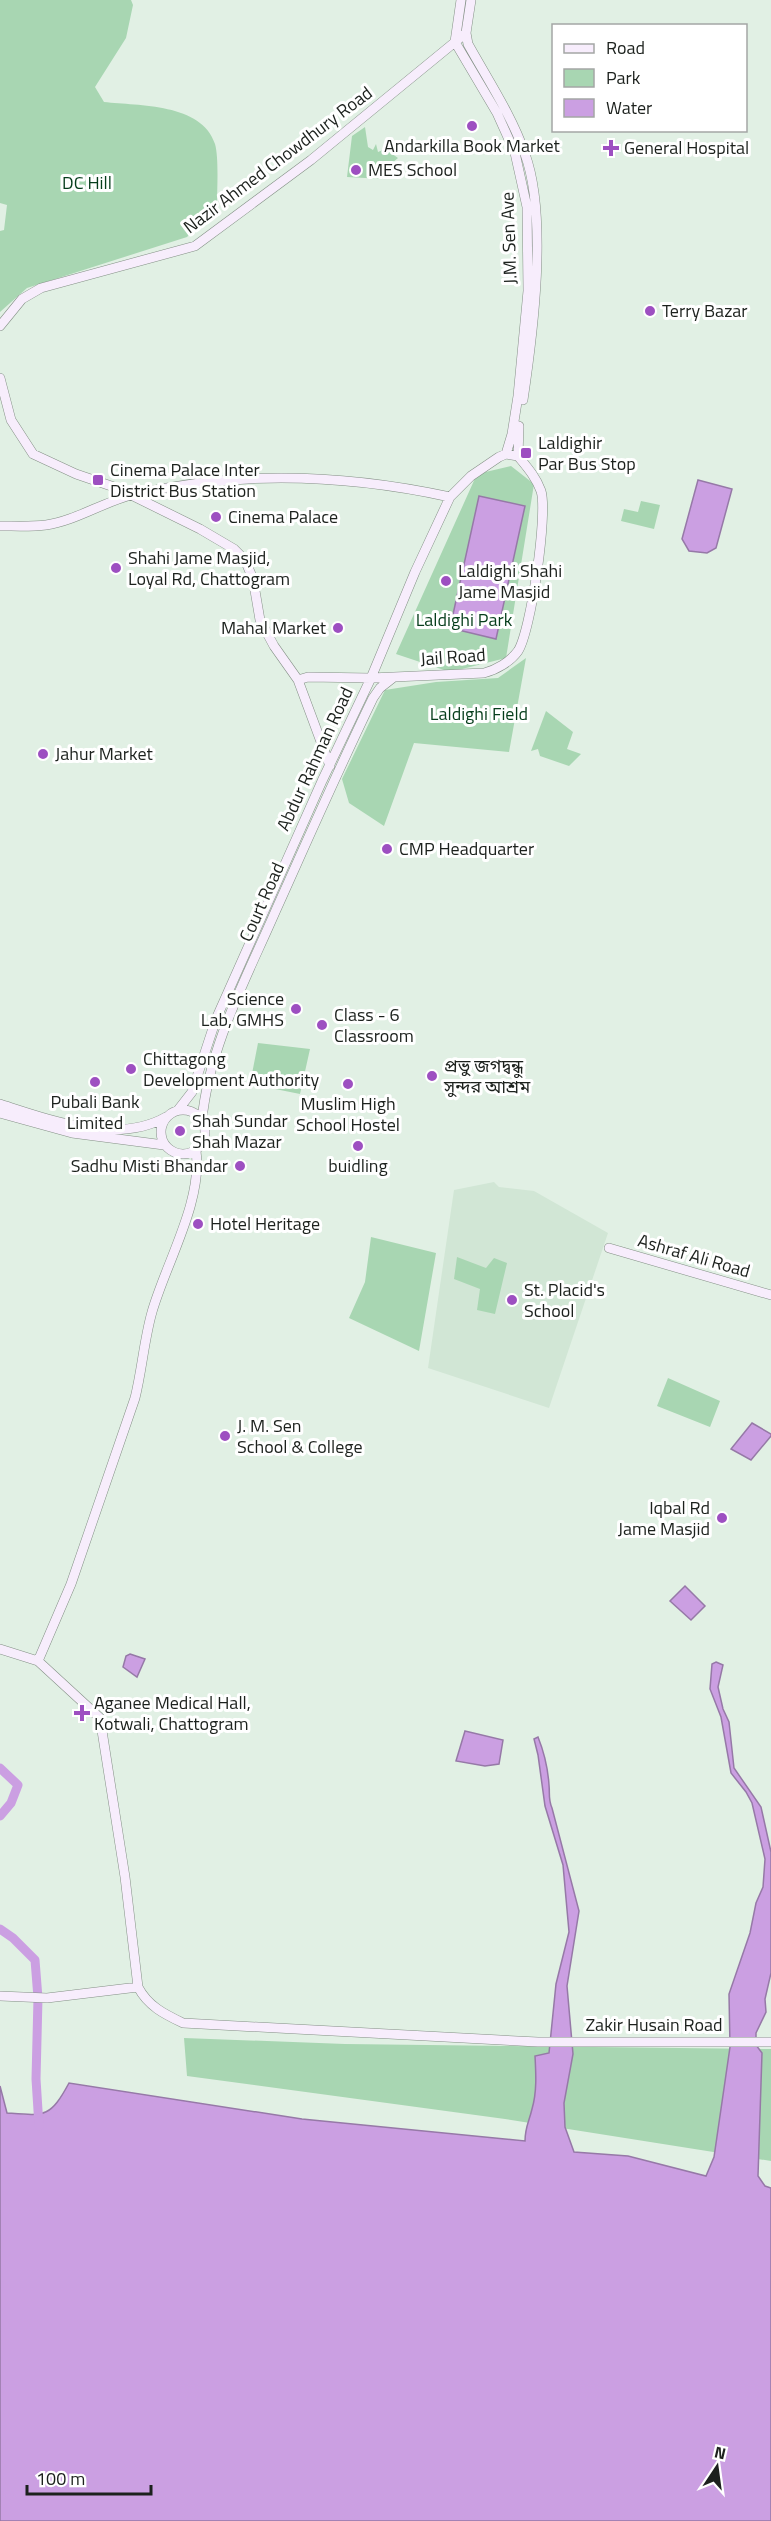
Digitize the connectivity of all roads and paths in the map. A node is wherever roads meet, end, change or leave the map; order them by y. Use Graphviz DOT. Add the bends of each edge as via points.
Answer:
graph roads {
  1 [pos="461,0"];
  2 [pos="471,0"];
  3 [pos="466,33"];
  4 [pos="455,42"];
  5 [pos="0,326"];
  6 [pos="0,378"];
  7 [pos="506,454"];
  8 [pos="518,456"];
  9 [pos="130,495"];
  10 [pos="450,496"];
  11 [pos="0,526"];
  12 [pos="394,677"];
  13 [pos="371,678"];
  14 [pos="298,680"];
  15 [pos="330,766"];
  16 [pos="0,1104"];
  17 [pos="178,1110"];
  18 [pos="0,1113"];
  19 [pos="166,1117"];
  20 [pos="202,1120"];
  21 [pos="164,1145"];
  22 [pos="196,1150"];
  23 [pos="609,1248"];
  24 [pos="771,1295"];
  25 [pos="0,1649"];
  26 [pos="38,1661"];
  27 [pos="138,1987"];
  28 [pos="0,1996"];
  29 [pos="771,2042"];
  1 -- 4 [label="main road"];
  2 -- 3 [label="main road"];
  3 -- 4 [label="main road, Nazir Ahmed Chowdhury Road"];
  3 -- 8 [label="main road, J.M. Sen Ave" via="468,44 525,153 534,190 534,304"];
  4 -- 5 [label="main road, Nazir Ahmed Chowdhury Road" via="311,160 195,246 41,288 22,299"];
  4 -- 7 [label="main road, J.M. Sen Ave" via="497,113 515,153 527,207 528,291 518,396"];
  6 -- 9 [label="main road" via="11,420 33,454"];
  7 -- 8 [label="main road"];
  7 -- 10 [label="main road, Abdur Rahman Road" via="471,476"];
  8 -- 12 [label="main road, Jail Road" via="532,473 543,500 534,599 519,650 495,670 484,673"];
  9 -- 10 [label="main road" via="254,477 320,477"];
  9 -- 11 [label="main road" via="46,525"];
  9 -- 14 [label="main road" via="225,542 245,560 263,627"];
  10 -- 13 [label="main road, Abdur Rahman Road"];
  12 -- 13 [label="main road, Jail Road"];
  12 -- 20 [label="main road, Court Road" via="380,688 363,718 250,970 222,1036"];
  13 -- 14 [label="main road, Jail Road"];
  13 -- 15 [label="main road, Abdur Rahman Road"];
  14 -- 15 [label="main road"];
  15 -- 17 [label="main road, Abdur Rahman Road" via="216,1019 192,1092"];
  16 -- 19 [label="main road" via="80,1126 110,1129 141,1128"];
  17 -- 19 [label="main road"];
  17 -- 20 [label="main road" via="187,1110"];
  18 -- 21 [label="main road" via="72,1133"];
  19 -- 21 [label="main road" via="161,1127"];
  20 -- 22 [label="main road" via="206,1134"];
  21 -- 22 [label="main road" via="183,1155"];
  22 -- 26 [label="main road" via="198,1167 193,1197 151,1316 135,1398 71,1584"];
  23 -- 24 [label="main road, Ashraf Ali Road"];
  25 -- 26 [label="main road"];
  26 -- 27 [label="main road" via="100,1718"];
  27 -- 28 [label="main road" via="47,1998"];
  27 -- 29 [label="main road, Zakir Husain Road" via="161,2013 183,2023 538,2042"];
}
